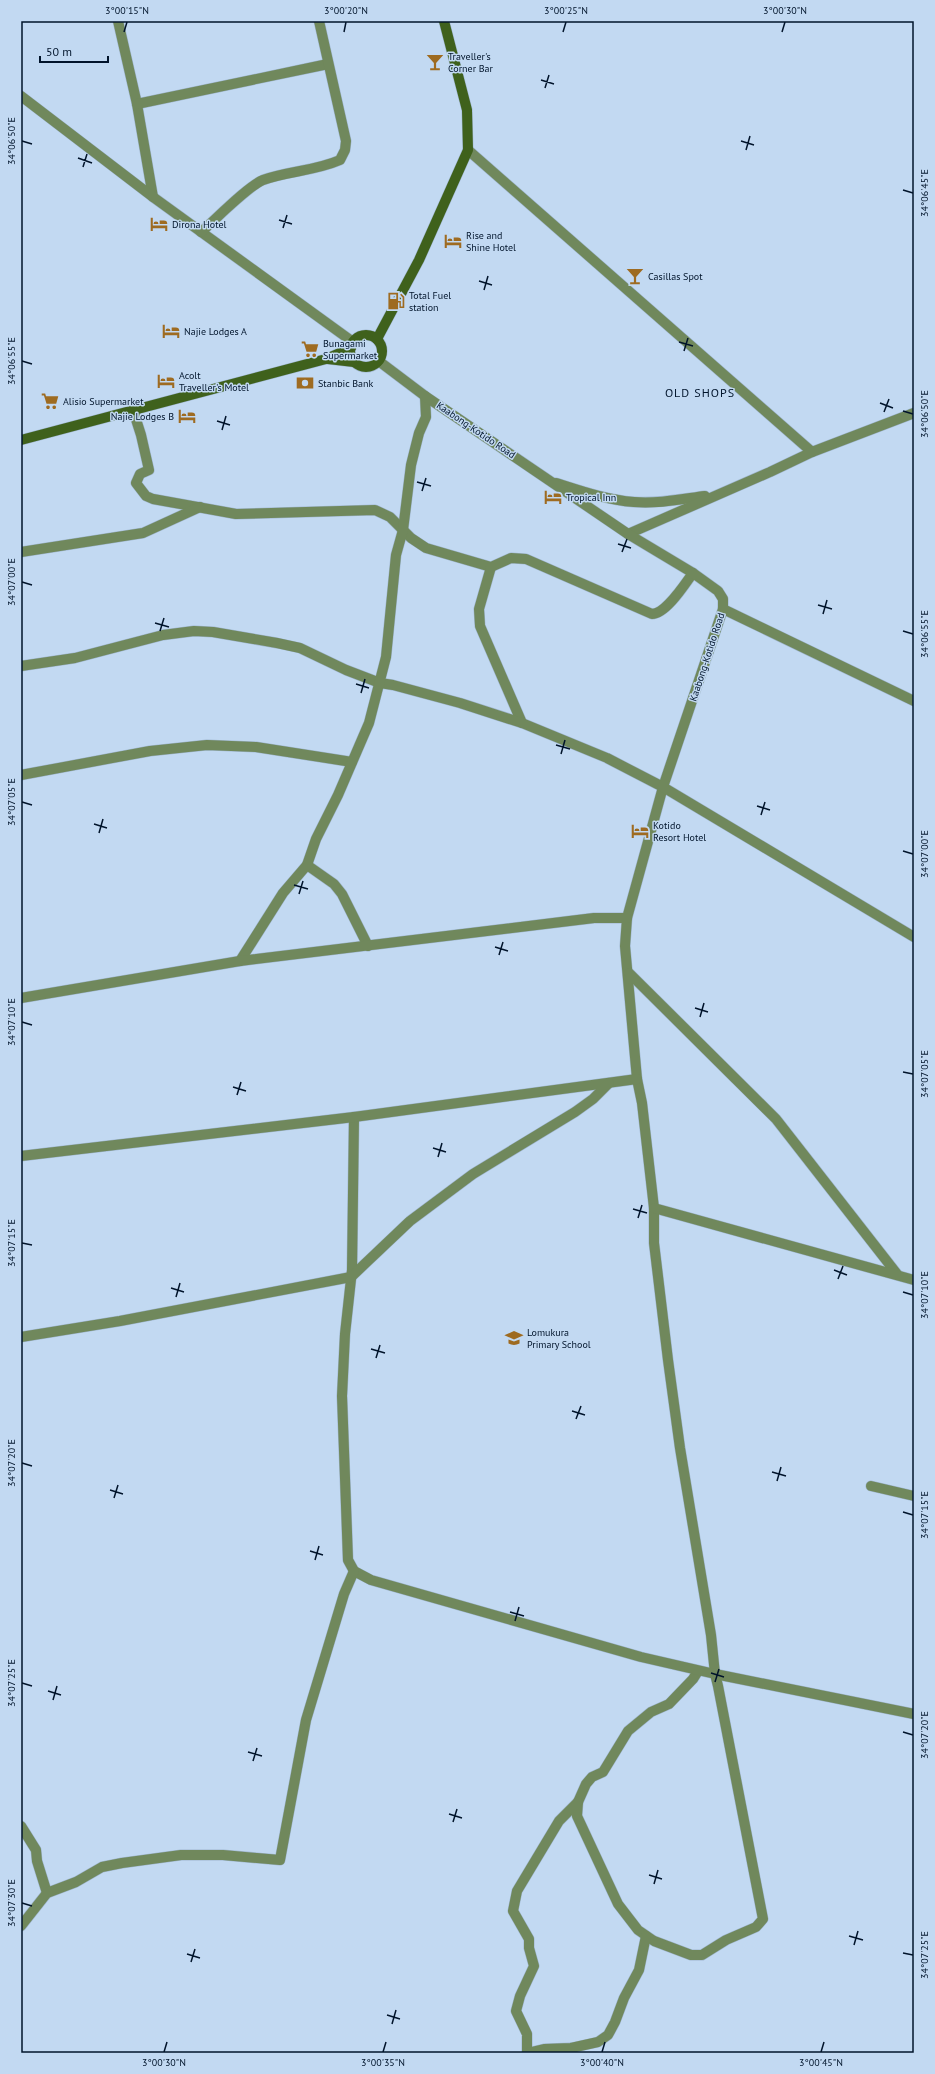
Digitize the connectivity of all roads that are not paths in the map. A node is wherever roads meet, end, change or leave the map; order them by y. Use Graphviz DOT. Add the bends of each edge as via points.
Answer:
graph roads {
  1 [pos="118,21"];
  2 [pos="319,21"];
  3 [pos="444,21"];
  4 [pos="328,64"];
  5 [pos="21,96"];
  6 [pos="137,104"];
  7 [pos="468,150"];
  8 [pos="153,197"];
  9 [pos="201,232"];
  10 [pos="377,339"];
  11 [pos="352,345"];
  12 [pos="326,359"];
  13 [pos="354,362"];
  14 [pos="380,362"];
  15 [pos="425,396"];
  16 [pos="133,410"];
  17 [pos="914,413"];
  18 [pos="21,440"];
  19 [pos="812,452"];
  20 [pos="554,483"];
  21 [pos="717,494"];
  22 [pos="200,507"];
  23 [pos="403,530"];
  24 [pos="628,534"];
  25 [pos="21,552"];
  26 [pos="491,567"];
  27 [pos="693,573"];
  28 [pos="723,609"];
  29 [pos="21,666"];
  30 [pos="380,683"];
  31 [pos="914,701"];
  32 [pos="522,723"];
  33 [pos="352,762"];
  34 [pos="21,775"];
  35 [pos="663,787"];
  36 [pos="307,865"];
  37 [pos="627,918"];
  38 [pos="914,938"];
  39 [pos="368,946"];
  40 [pos="240,961"];
  41 [pos="629,973"];
  42 [pos="21,998"];
  43 [pos="636,1079"];
  44 [pos="609,1083"];
  45 [pos="354,1117"];
  46 [pos="21,1156"];
  47 [pos="654,1208"];
  48 [pos="897,1274"];
  49 [pos="351,1277"];
  50 [pos="914,1280"];
  51 [pos="21,1337"];
  52 [pos="871,1486"];
  53 [pos="914,1496"];
  54 [pos="354,1571"];
  55 [pos="698,1671"];
  56 [pos="715,1674"];
  57 [pos="914,1714"];
  58 [pos="578,1802"];
  59 [pos="21,1826"];
  60 [pos="47,1893"];
  61 [pos="21,1926"];
  62 [pos="646,1936"];
  63 [pos="527,2053"];
  1 -- 6 [label="street"];
  2 -- 4 [label="street"];
  3 -- 7 [label="main road" via="467,110"];
  4 -- 6 [label="street"];
  4 -- 9 [label="street" via="346,141 340,160 326,166 262,180"];
  5 -- 8 [label="street"];
  6 -- 8 [label="street"];
  7 -- 10 [label="main road" via="419,260"];
  7 -- 19 [label="street"];
  8 -- 9 [label="street"];
  9 -- 11 [label="street"];
  10 -- 11 [label="main road" via="366,335 359,337"];
  10 -- 14 [label="main road" via="382,347"];
  11 -- 12 [label="main road"];
  11 -- 13 [label="main road" via="351,356"];
  12 -- 13 [label="main road"];
  12 -- 16 [label="main road"];
  13 -- 14 [label="main road" via="367,367"];
  14 -- 15 [label="street, Kaabong-Kotido Road"];
  15 -- 20 [label="street, Kaabong-Kotido Road"];
  15 -- 23 [label="street" via="426,417 411,465"];
  16 -- 18 [label="main road"];
  16 -- 22 [label="street" via="149,470 140,474 136,483 146,496 153,499"];
  17 -- 19 [label="street"];
  19 -- 21 [label="street"];
  20 -- 21 [label="street" via="634,502 665,502"];
  20 -- 24 [label="street, Kaabong-Kotido Road"];
  21 -- 24 [label="street"];
  22 -- 23 [label="street" via="236,514 375,510 390,517"];
  22 -- 25 [label="street" via="143,533"];
  23 -- 26 [label="street" via="426,548"];
  23 -- 30 [label="street" via="396,555 386,656"];
  24 -- 27 [label="street, Kaabong-Kotido Road"];
  26 -- 27 [label="street" via="511,558 526,559 656,614 665,608"];
  26 -- 32 [label="street" via="479,609 480,626"];
  27 -- 28 [label="street, Kaabong-Kotido Road" via="718,591 723,599"];
  28 -- 31 [label="street"];
  28 -- 35 [label="street, Kaabong-Kotido Road"];
  29 -- 30 [label="street" via="75,658 163,635 194,631 213,632 300,648"];
  30 -- 32 [label="street" via="460,703"];
  30 -- 33 [label="street" via="369,723"];
  32 -- 35 [label="street" via="607,758"];
  33 -- 34 [label="street" via="256,747 207,745 150,751"];
  33 -- 36 [label="street" via="316,839"];
  35 -- 37 [label="street, Kaabong-Kotido Road"];
  35 -- 38 [label="street"];
  36 -- 39 [label="street" via="334,884 342,894"];
  36 -- 40 [label="street" via="283,893"];
  37 -- 39 [label="street" via="594,918"];
  37 -- 41 [label="street, Kaabong-Kotido Road" via="625,946"];
  39 -- 40 [label="street"];
  40 -- 42 [label="street"];
  41 -- 43 [label="street, Kaabong-Kotido Road"];
  41 -- 48 [label="street" via="776,1119"];
  43 -- 44 [label="street"];
  43 -- 47 [label="street, Kaabong-Kotido Road" via="642,1103"];
  44 -- 45 [label="street"];
  44 -- 49 [label="street" via="593,1099 574,1112 472,1174 410,1221"];
  45 -- 46 [label="street"];
  45 -- 49 [label="street"];
  47 -- 48 [label="street"];
  47 -- 56 [label="street, Kaabong-Kotido Road" via="654,1243 668,1360"];
  48 -- 50 [label="street"];
  49 -- 51 [label="street"];
  49 -- 54 [label="street" via="342,1396 348,1560"];
  52 -- 53 [label="street"];
  54 -- 55 [label="street" via="371,1580"];
  54 -- 60 [label="street" via="344,1594 306,1720 280,1860 223,1855 181,1855 122,1863 102,1867 76,1882"];
  55 -- 56 [label="street"];
  55 -- 58 [label="street" via="669,1704 651,1712 628,1731 603,1772 592,1777 586,1784"];
  56 -- 57 [label="street"];
  56 -- 62 [label="street, Kaabong-Kotido Road" via="763,1919 756,1927 726,1940 702,1955 678,1951"];
  58 -- 62 [label="street" via="580,1823 615,1897 638,1930"];
  58 -- 63 [label="street" via="558,1821 514,1900 513,1911 529,1939 534,1966 516,2011 527,2034"];
  59 -- 60 [label="street" via="36,1850"];
  60 -- 61 [label="street"];
  62 -- 63 [label="street" via="639,1970 608,2035 598,2042"];
}
